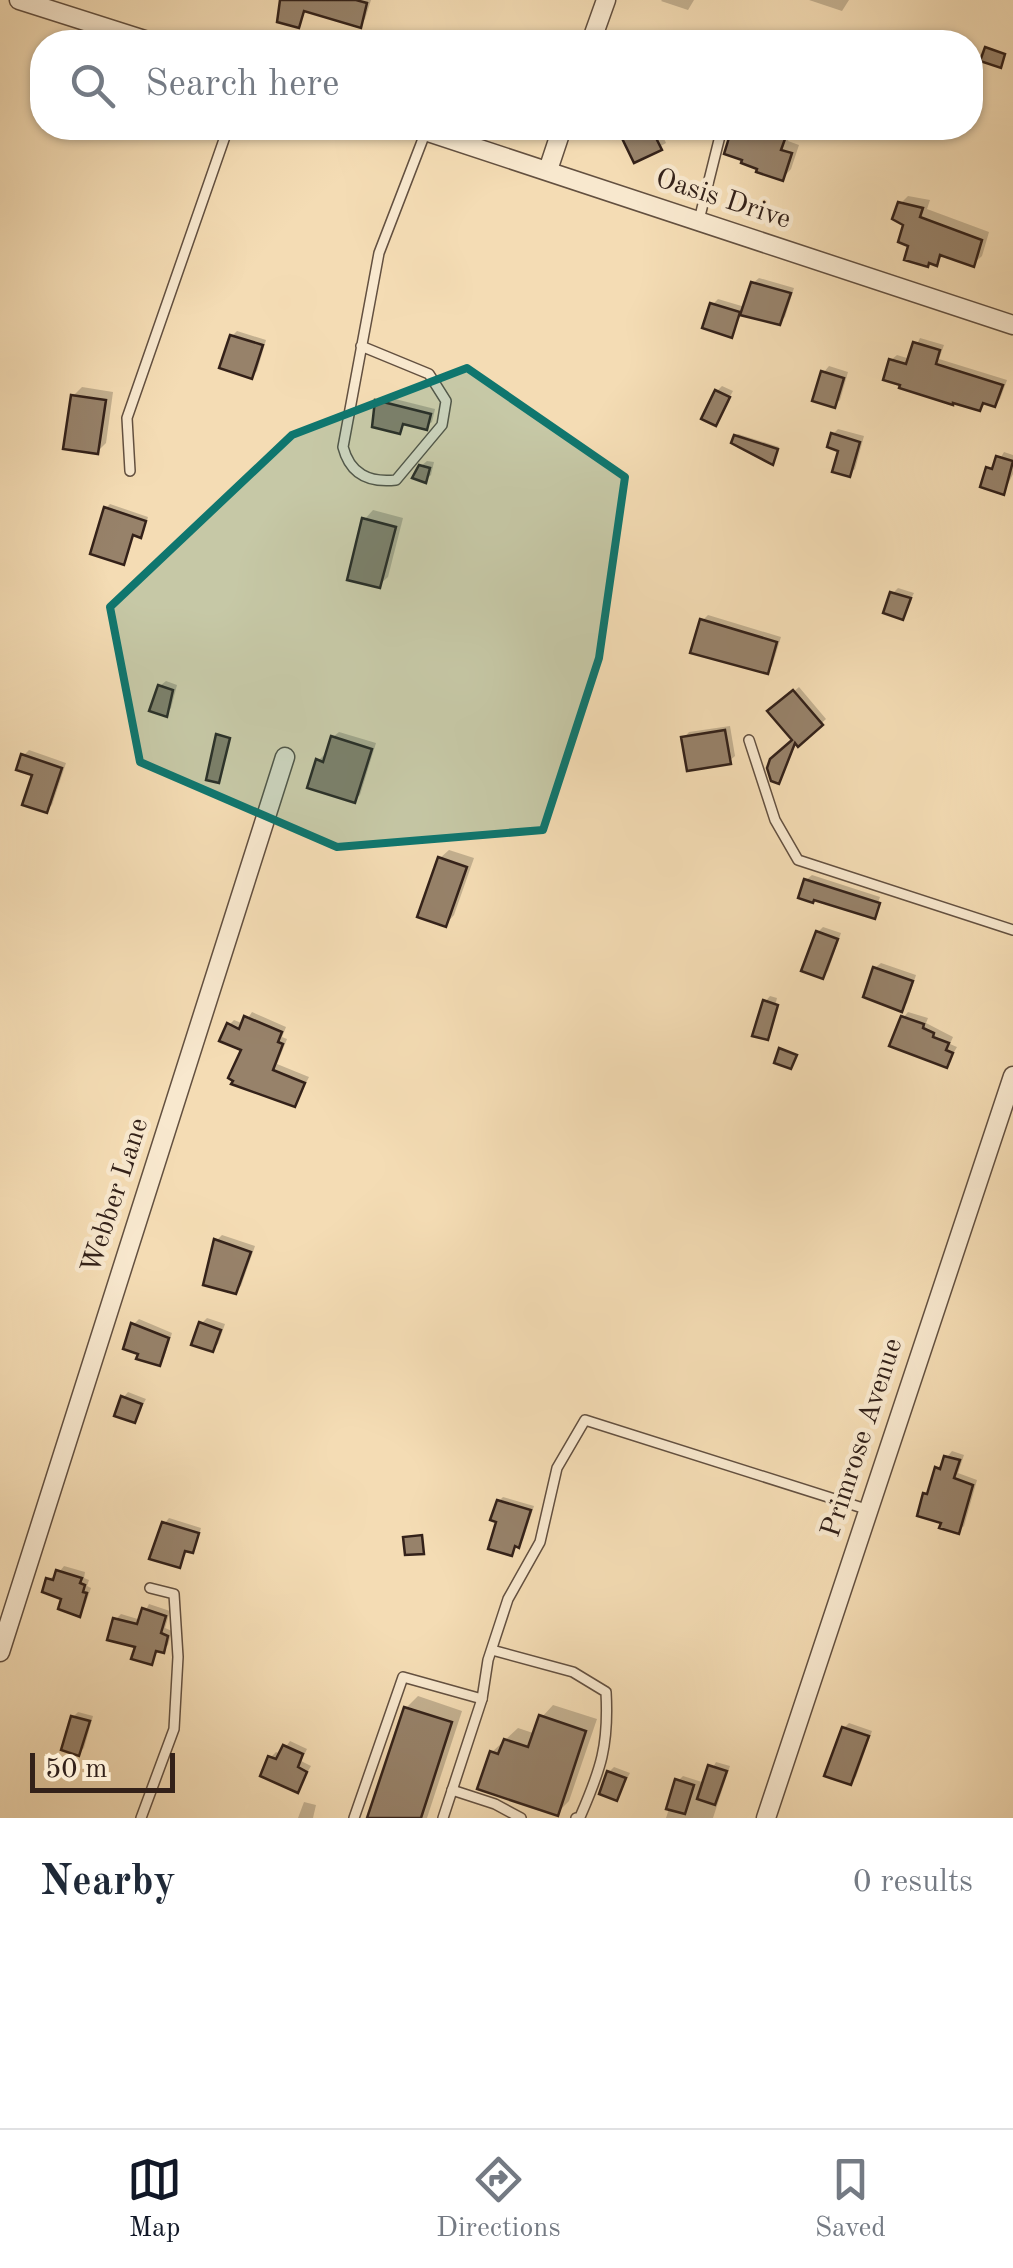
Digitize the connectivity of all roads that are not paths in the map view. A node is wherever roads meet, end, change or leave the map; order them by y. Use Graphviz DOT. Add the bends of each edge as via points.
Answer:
graph roads {
  1 [pos="20,0"];
  2 [pos="606,0"];
  3 [pos="114,30"];
  4 [pos="595,30"];
  5 [pos="224,140"];
  6 [pos="417,140"];
  7 [pos="455,140"];
  8 [pos="558,140"];
  9 [pos="719,140"];
  10 [pos="548,170"];
  11 [pos="699,220"];
  12 [pos="1013,325"];
  13 [pos="362,346"];
  14 [pos="130,471"];
  15 [pos="749,740"];
  16 [pos="285,757"];
  17 [pos="1013,930"];
  18 [pos="1013,1076"];
  19 [pos="1010,1096"];
  20 [pos="869,1510"];
  21 [pos="150,1588"];
  22 [pos="492,1650"];
  23 [pos="0,1652"];
  24 [pos="482,1699"];
  25 [pos="452,1790"];
  26 [pos="141,1818"];
  27 [pos="354,1818"];
  28 [pos="442,1818"];
  29 [pos="522,1818"];
  30 [pos="576,1818"];
  31 [pos="766,1818"];
  1 -- 3 [label="street"];
  2 -- 4 [label="street"];
  5 -- 14 [label="lane" via="127,418"];
  6 -- 13 [label="lane" via="379,254"];
  7 -- 10 [label="street, Oasis Drive"];
  8 -- 10 [label="street"];
  9 -- 11 [label="lane"];
  10 -- 11 [label="street, Oasis Drive"];
  11 -- 12 [label="street, Oasis Drive"];
  13 -- 13 [label="lane" via="342,447 347,464 362,476 396,480 442,425 446,401 428,374"];
  15 -- 17 [label="lane" via="775,820 798,860"];
  16 -- 23 [label="street, Webber Lane"];
  18 -- 19 [label="street, Primrose Avenue"];
  19 -- 20 [label="street, Primrose Avenue"];
  20 -- 22 [label="lane" via="585,1420 557,1468 540,1542 508,1599"];
  20 -- 31 [label="street, Primrose Avenue"];
  21 -- 26 [label="lane" via="174,1594 177,1694 174,1729"];
  22 -- 24 [label="lane"];
  22 -- 30 [label="lane" via="573,1672 606,1692 602,1767"];
  24 -- 25 [label="lane"];
  24 -- 27 [label="lane" via="403,1677"];
  25 -- 28 [label="lane"];
  25 -- 29 [label="lane"];
}
